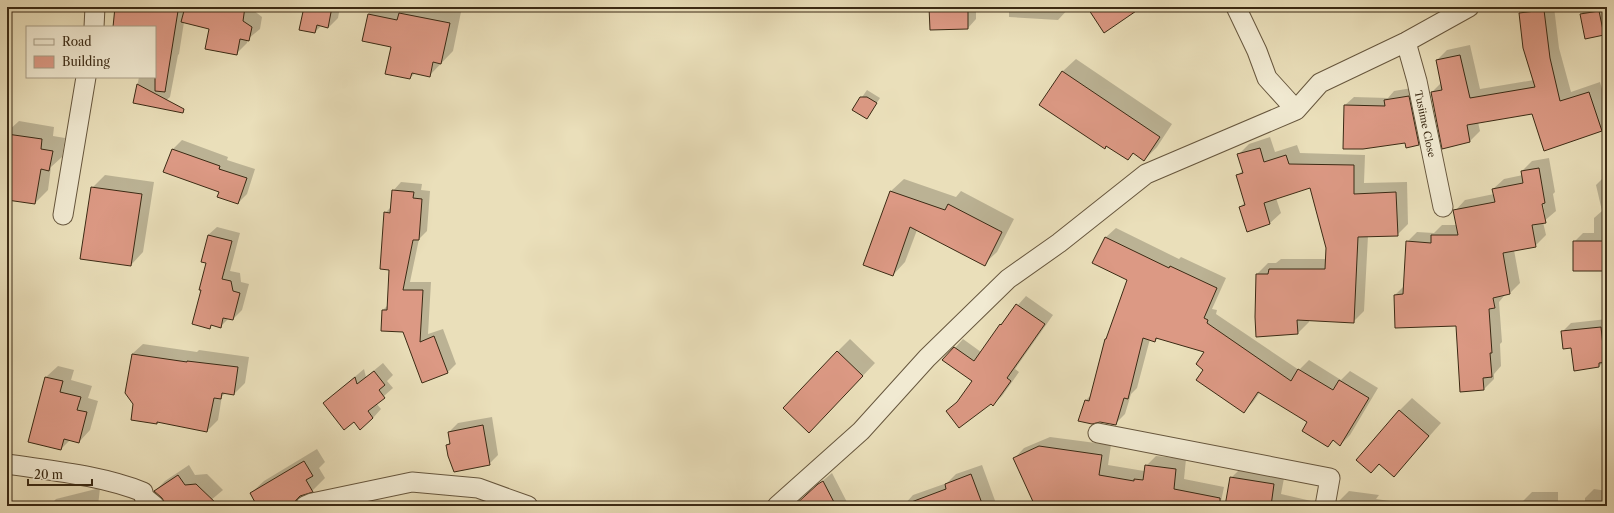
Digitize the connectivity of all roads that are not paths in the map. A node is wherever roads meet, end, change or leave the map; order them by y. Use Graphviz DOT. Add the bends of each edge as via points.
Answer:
graph roads {
  1 [pos="95,7"];
  2 [pos="1236,7"];
  3 [pos="1469,7"];
  4 [pos="94,26"];
  5 [pos="1406,42"];
  6 [pos="86,78"];
  7 [pos="1296,110"];
  8 [pos="1444,207"];
  9 [pos="63,215"];
  10 [pos="1098,433"];
  11 [pos="7,464"];
  12 [pos="155,506"];
  13 [pos="305,506"];
  14 [pos="528,506"];
  15 [pos="777,506"];
  16 [pos="1325,506"];
  1 -- 4 [label="street"];
  2 -- 7 [label="street" via="1267,78"];
  3 -- 5 [label="street"];
  5 -- 7 [label="street" via="1320,83"];
  5 -- 8 [label="street, Tusiime Close"];
  6 -- 9 [label="street"];
  7 -- 15 [label="street" via="1146,174 1059,243 1008,279 927,358 861,431"];
  10 -- 16 [label="street" via="1330,478"];
  11 -- 12 [label="street" via="79,474 126,486 143,492 144,497"];
  13 -- 14 [label="street" via="412,482 478,488"];
}
